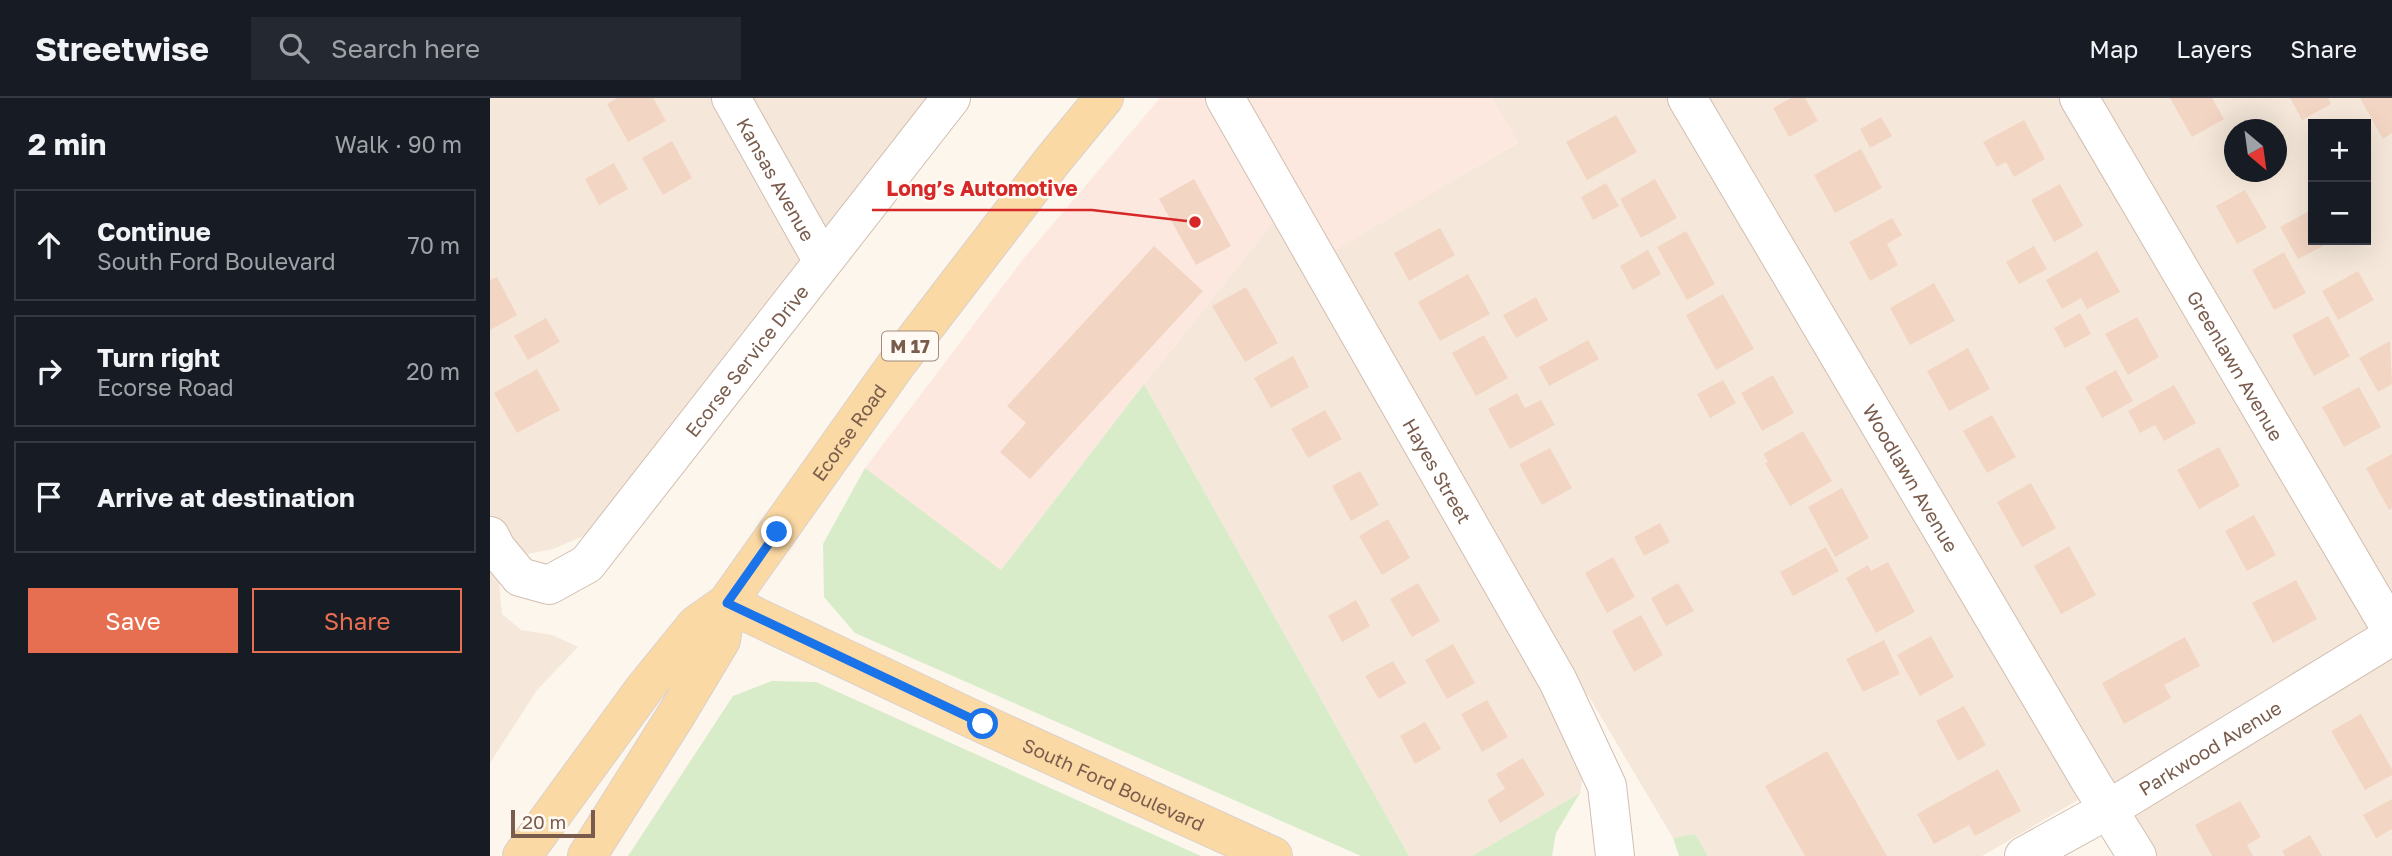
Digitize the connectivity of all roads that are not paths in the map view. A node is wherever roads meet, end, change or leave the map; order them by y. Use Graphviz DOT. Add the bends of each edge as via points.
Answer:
graph roads {
  1 [pos="731,98"];
  2 [pos="951,98"];
  3 [pos="1104,98"];
  4 [pos="1225,98"];
  5 [pos="1687,98"];
  6 [pos="2080,98"];
  7 [pos="822,260"];
  8 [pos="490,536"];
  9 [pos="727,603"];
  10 [pos="2392,634"];
  11 [pos="2109,809"];
  12 [pos="522,856"];
  13 [pos="587,856"];
  14 [pos="1273,856"];
  15 [pos="1615,856"];
  16 [pos="2024,856"];
  17 [pos="2137,856"];
  1 -- 7 [label="street, Kansas Avenue"];
  2 -- 7 [label="street, Ecorse Service Drive"];
  3 -- 9 [label="main road, Ecorse Road / M 17" via="898,362"];
  4 -- 15 [label="street, Hayes Street" via="1558,681 1608,786"];
  5 -- 11 [label="street, Woodlawn Avenue"];
  6 -- 10 [label="street, Greenlawn Avenue"];
  7 -- 8 [label="street, Ecorse Service Drive" via="587,564 549,585 520,577"];
  9 -- 12 [label="main road, Ecorse Road / M 17" via="696,625 644,689"];
  9 -- 13 [label="main road, Ecorse Road / M 17" via="721,640"];
  9 -- 14 [label="main road, South Ford Boulevard"];
  10 -- 11 [label="street, Parkwood Avenue"];
  11 -- 16 [label="street, Parkwood Avenue"];
  11 -- 17 [label="street, Woodlawn Avenue"];
}
